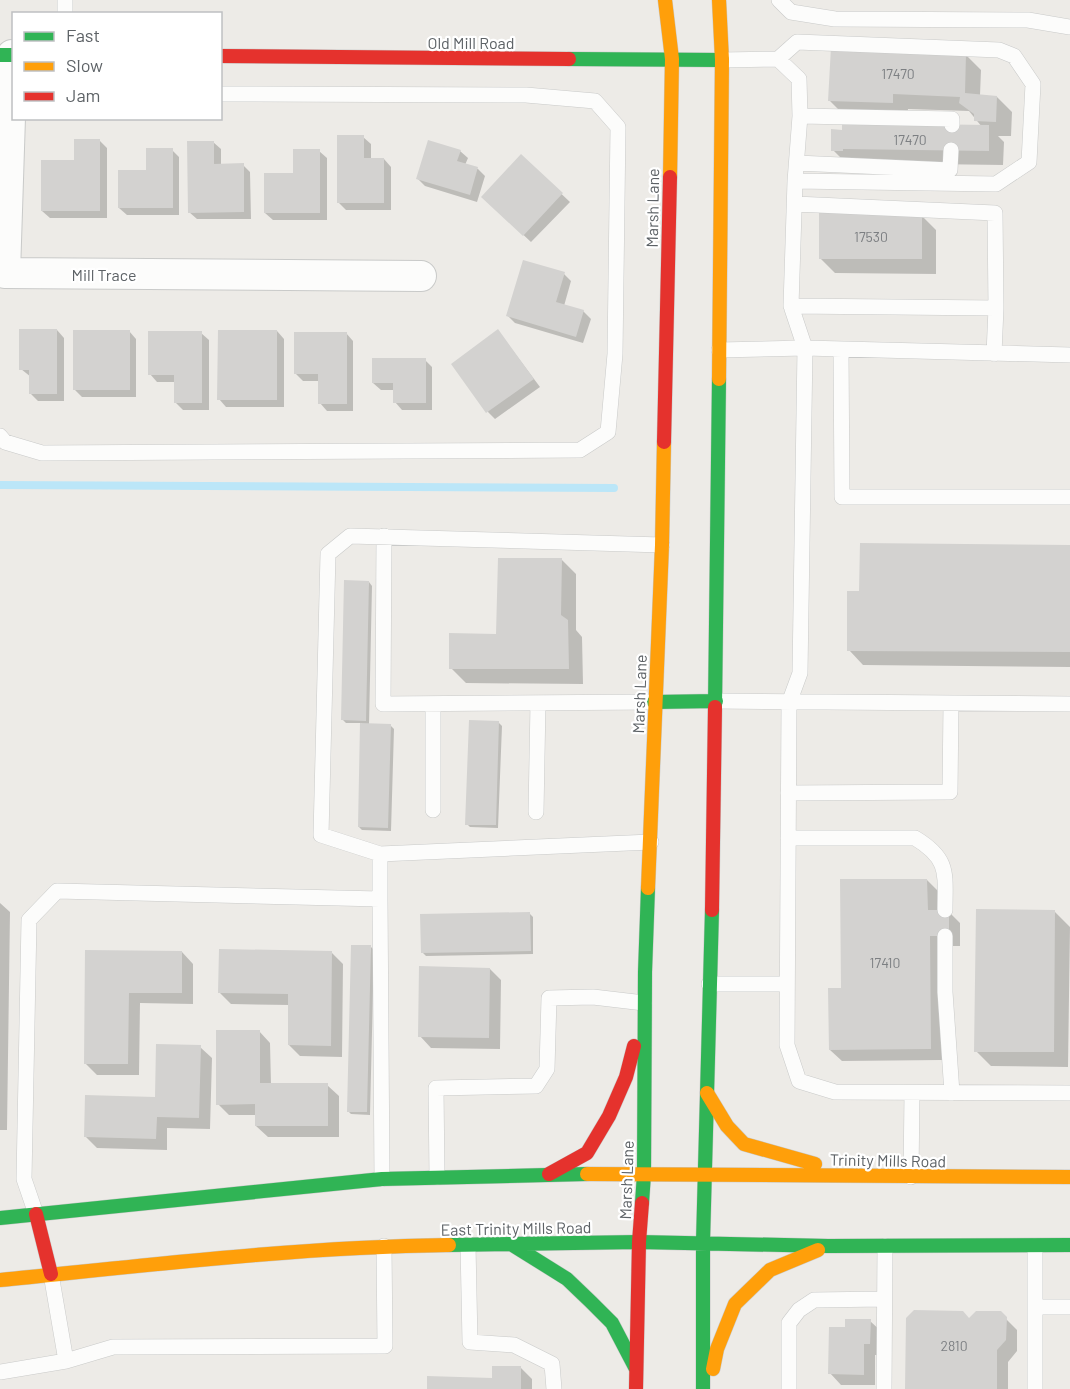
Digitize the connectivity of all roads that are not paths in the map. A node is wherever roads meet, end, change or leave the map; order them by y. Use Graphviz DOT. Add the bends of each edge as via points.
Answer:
graph roads {
  1 [pos="665,0"];
  2 [pos="719,0"];
  3 [pos="779,0"];
  4 [pos="1070,27"];
  5 [pos="8,55"];
  6 [pos="222,56"];
  7 [pos="672,59"];
  8 [pos="778,59"];
  9 [pos="722,60"];
  10 [pos="222,94"];
  11 [pos="800,116"];
  12 [pos="11,119"];
  13 [pos="952,125"];
  14 [pos="951,150"];
  15 [pos="797,164"];
  16 [pos="795,181"];
  17 [pos="795,204"];
  18 [pos="2,275"];
  19 [pos="421,276"];
  20 [pos="790,306"];
  21 [pos="996,308"];
  22 [pos="805,348"];
  23 [pos="841,349"];
  24 [pos="719,350"];
  25 [pos="994,354"];
  26 [pos="1070,355"];
  27 [pos="0,436"];
  28 [pos="1070,497"];
  29 [pos="384,536"];
  30 [pos="662,545"];
  31 [pos="716,701"];
  32 [pos="654,702"];
  33 [pos="538,703"];
  34 [pos="789,703"];
  35 [pos="433,704"];
  36 [pos="951,704"];
  37 [pos="1070,704"];
  38 [pos="788,794"];
  39 [pos="433,810"];
  40 [pos="536,812"];
  41 [pos="788,838"];
  42 [pos="651,842"];
  43 [pos="381,854"];
  44 [pos="380,899"];
  45 [pos="945,910"];
  46 [pos="945,936"];
  47 [pos="709,984"];
  48 [pos="787,984"];
  49 [pos="644,1003"];
  50 [pos="707,1093"];
  51 [pos="912,1093"];
  52 [pos="952,1093"];
  53 [pos="1070,1093"];
  54 [pos="549,1174"];
  55 [pos="644,1174"];
  56 [pos="705,1175"];
  57 [pos="851,1175"];
  58 [pos="436,1177"];
  59 [pos="911,1177"];
  60 [pos="1070,1177"];
  61 [pos="382,1179"];
  62 [pos="36,1214"];
  63 [pos="0,1218"];
  64 [pos="639,1242"];
  65 [pos="703,1242"];
  66 [pos="511,1244"];
  67 [pos="468,1245"];
  68 [pos="828,1245"];
  69 [pos="885,1245"];
  70 [pos="1035,1245"];
  71 [pos="1070,1245"];
  72 [pos="384,1246"];
  73 [pos="51,1274"];
  74 [pos="0,1280"];
  75 [pos="884,1299"];
  76 [pos="1035,1307"];
  77 [pos="1070,1307"];
  78 [pos="66,1361"];
  79 [pos="636,1369"];
  80 [pos="0,1372"];
  81 [pos="554,1389"];
  82 [pos="636,1389"];
  83 [pos="703,1389"];
  84 [pos="710,1389"];
  85 [pos="789,1389"];
  86 [pos="884,1389"];
  87 [pos="1035,1389"];
  1 -- 7 [label="main road, Marsh Lane"];
  2 -- 9 [label="main road"];
  3 -- 4 [label="lane" via="791,12 835,19 1028,20"];
  5 -- 12 [label="street, Mill Trace"];
  6 -- 7 [label="main road, Old Mill Road"];
  7 -- 9 [label="main road, Old Mill Road"];
  7 -- 30 [label="main road, Marsh Lane"];
  8 -- 9 [label="lane"];
  8 -- 11 [label="lane" via="799,79"];
  8 -- 16 [label="lane" via="797,42 999,50 1014,56 1034,84 1029,162 996,184"];
  9 -- 24 [label="main road"];
  10 -- 27 [label="lane" via="526,95 595,101 618,127 615,354 608,432 580,450 42,453 5,442"];
  11 -- 13 [label="lane" via="952,119"];
  11 -- 15 [label="lane"];
  12 -- 18 [label="street, Mill Trace"];
  14 -- 15 [label="lane" via="950,170"];
  15 -- 16 [label="lane"];
  16 -- 17 [label="lane"];
  17 -- 20 [label="lane"];
  17 -- 21 [label="lane" via="995,213"];
  18 -- 19 [label="street, Mill Trace"];
  20 -- 21 [label="lane"];
  20 -- 22 [label="lane"];
  21 -- 25 [label="lane"];
  22 -- 23 [label="lane"];
  22 -- 24 [label="lane"];
  22 -- 34 [label="lane" via="800,673"];
  23 -- 25 [label="lane"];
  23 -- 28 [label="lane" via="842,497"];
  24 -- 31 [label="main road"];
  25 -- 26 [label="lane"];
  29 -- 30 [label="lane"];
  29 -- 35 [label="lane" via="383,704"];
  29 -- 43 [label="lane" via="350,536 328,554 321,835"];
  30 -- 32 [label="main road, Marsh Lane"];
  31 -- 32 [label="main road"];
  31 -- 34 [label="lane"];
  31 -- 47 [label="main road"];
  32 -- 33 [label="lane"];
  32 -- 42 [label="main road, Marsh Lane"];
  33 -- 35 [label="lane"];
  33 -- 40 [label="lane"];
  34 -- 36 [label="lane"];
  34 -- 38 [label="lane"];
  35 -- 39 [label="lane"];
  36 -- 37 [label="lane"];
  36 -- 38 [label="lane" via="950,792"];
  38 -- 41 [label="lane"];
  41 -- 45 [label="lane" via="915,838 929,847 945,869"];
  41 -- 48 [label="lane"];
  42 -- 43 [label="lane"];
  42 -- 49 [label="main road, Marsh Lane"];
  43 -- 44 [label="lane"];
  44 -- 61 [label="lane"];
  44 -- 62 [label="lane" via="57,891 29,920 24,1179"];
  46 -- 52 [label="lane"];
  47 -- 48 [label="lane"];
  47 -- 50 [label="main road"];
  48 -- 51 [label="lane" via="787,1045 799,1081 835,1092"];
  49 -- 54 [label="main road" via="626,1077 609,1116 587,1153"];
  49 -- 55 [label="main road, Marsh Lane"];
  49 -- 58 [label="lane" via="549,998 547,1069 536,1086 436,1088"];
  50 -- 56 [label="main road"];
  50 -- 57 [label="main road" via="727,1126 744,1144"];
  51 -- 52 [label="lane"];
  51 -- 59 [label="lane"];
  52 -- 53 [label="lane"];
  54 -- 55 [label="main road"];
  54 -- 58 [label="main road"];
  55 -- 56 [label="main road"];
  55 -- 64 [label="main road, Marsh Lane"];
  56 -- 57 [label="main road, Trinity Mills Road"];
  56 -- 65 [label="main road"];
  57 -- 59 [label="main road, Trinity Mills Road"];
  58 -- 61 [label="main road"];
  59 -- 60 [label="main road, Trinity Mills Road"];
  61 -- 62 [label="main road"];
  62 -- 63 [label="main road"];
  62 -- 73 [label="main road"];
  64 -- 65 [label="main road, East Trinity Mills Road"];
  64 -- 66 [label="main road, East Trinity Mills Road"];
  64 -- 79 [label="main road, Marsh Lane"];
  65 -- 68 [label="main road, East Trinity Mills Road"];
  65 -- 83 [label="main road"];
  66 -- 67 [label="main road, East Trinity Mills Road"];
  66 -- 79 [label="main road" via="567,1279 583,1294 612,1323"];
  67 -- 72 [label="main road, East Trinity Mills Road"];
  67 -- 81 [label="lane" via="470,1342 514,1345 552,1364"];
  68 -- 69 [label="main road, East Trinity Mills Road"];
  68 -- 84 [label="main road" via="770,1270 735,1304 717,1349"];
  69 -- 70 [label="main road, East Trinity Mills Road"];
  69 -- 75 [label="lane"];
  70 -- 71 [label="main road, East Trinity Mills Road"];
  70 -- 76 [label="lane"];
  72 -- 73 [label="main road, East Trinity Mills Road"];
  72 -- 78 [label="lane" via="385,1346 113,1347"];
  73 -- 74 [label="main road, East Trinity Mills Road"];
  73 -- 78 [label="lane"];
  75 -- 85 [label="lane" via="814,1300 799,1310 789,1323"];
  75 -- 86 [label="lane"];
  76 -- 77 [label="lane"];
  76 -- 87 [label="lane"];
  78 -- 80 [label="lane"];
  79 -- 82 [label="main road, Marsh Lane"];
}
